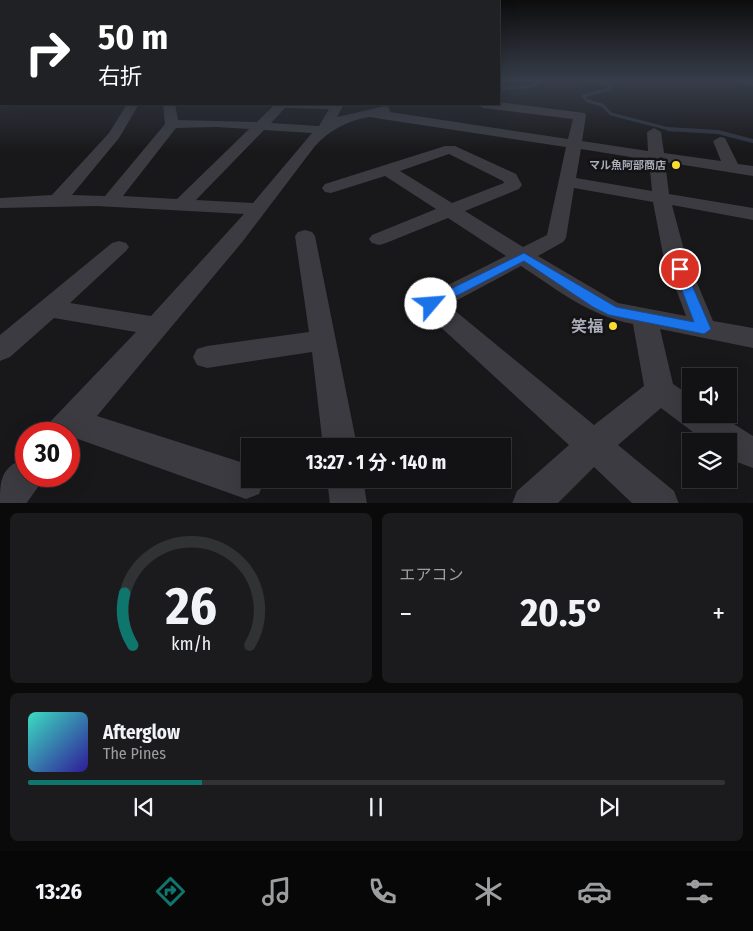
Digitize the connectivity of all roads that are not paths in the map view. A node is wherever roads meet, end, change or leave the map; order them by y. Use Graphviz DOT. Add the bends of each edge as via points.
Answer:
graph roads {
  1 [pos="132,105"];
  2 [pos="168,105"];
  3 [pos="281,105"];
  4 [pos="337,105"];
  5 [pos="394,105"];
  6 [pos="491,105"];
  7 [pos="370,113"];
  8 [pos="172,124"];
  9 [pos="262,126"];
  10 [pos="323,130"];
  11 [pos="654,132"];
  12 [pos="720,141"];
  13 [pos="574,143"];
  14 [pos="656,156"];
  15 [pos="731,167"];
  16 [pos="387,170"];
  17 [pos="752,174"];
  18 [pos="568,182"];
  19 [pos="331,188"];
  20 [pos="661,198"];
  21 [pos="57,201"];
  22 [pos="109,202"];
  23 [pos="0,203"];
  24 [pos="180,206"];
  25 [pos="256,209"];
  26 [pos="450,210"];
  27 [pos="753,214"];
  28 [pos="305,236"];
  29 [pos="379,240"];
  30 [pos="119,247"];
  31 [pos="524,256"];
  32 [pos="49,308"];
  33 [pos="645,318"];
  34 [pos="156,326"];
  35 [pos="704,329"];
  36 [pos="753,338"];
  37 [pos="324,340"];
  38 [pos="0,350"];
  39 [pos="207,357"];
  40 [pos="660,391"];
  41 [pos="682,406"];
  42 [pos="71,422"];
  43 [pos="706,423"];
  44 [pos="80,432"];
  45 [pos="339,438"];
  46 [pos="592,446"];
  47 [pos="753,452"];
  48 [pos="241,480"];
  49 [pos="16,487"];
  50 [pos="346,488"];
  51 [pos="3,503"];
  52 [pos="349,503"];
  53 [pos="531,503"];
  54 [pos="660,503"];
  1 -- 21 [label="street" via="114,136"];
  2 -- 8 [label="street"];
  3 -- 9 [label="street"];
  4 -- 10 [label="street"];
  5 -- 7 [label="street"];
  6 -- 13 [label="street" via="580,116"];
  7 -- 10 [label="street" via="347,117"];
  7 -- 13 [label="street"];
  8 -- 9 [label="street" via="216,122"];
  8 -- 22 [label="street"];
  9 -- 10 [label="street"];
  9 -- 24 [label="street"];
  10 -- 25 [label="street"];
  11 -- 14 [label="street"];
  12 -- 15 [label="street"];
  13 -- 14 [label="street"];
  13 -- 18 [label="street"];
  14 -- 15 [label="street"];
  14 -- 20 [label="street"];
  15 -- 17 [label="street"];
  16 -- 19 [label="street"];
  16 -- 26 [label="street"];
  16 -- 26 [label="street" via="450,149 510,178 513,185"];
  18 -- 20 [label="street"];
  18 -- 31 [label="street" via="556,238"];
  20 -- 27 [label="street"];
  20 -- 35 [label="street" via="674,254"];
  21 -- 22 [label="street"];
  21 -- 23 [label="street"];
  22 -- 24 [label="street"];
  24 -- 25 [label="street"];
  25 -- 34 [label="street" via="236,237"];
  26 -- 29 [label="street"];
  26 -- 31 [label="street"];
  28 -- 37 [label="street"];
  30 -- 32 [label="street"];
  31 -- 33 [label="street" via="597,304"];
  31 -- 46 [label="street" via="431,304"];
  32 -- 34 [label="street"];
  32 -- 38 [label="street"];
  33 -- 35 [label="street"];
  33 -- 40 [label="street"];
  34 -- 42 [label="street"];
  35 -- 36 [label="street"];
  37 -- 39 [label="street"];
  37 -- 45 [label="street"];
  40 -- 41 [label="street"];
  40 -- 46 [label="street"];
  43 -- 47 [label="street" via="744,450"];
  44 -- 48 [label="street"];
  46 -- 53 [label="street"];
  46 -- 54 [label="street"];
  49 -- 51 [label="street"];
  50 -- 52 [label="street"];
}
